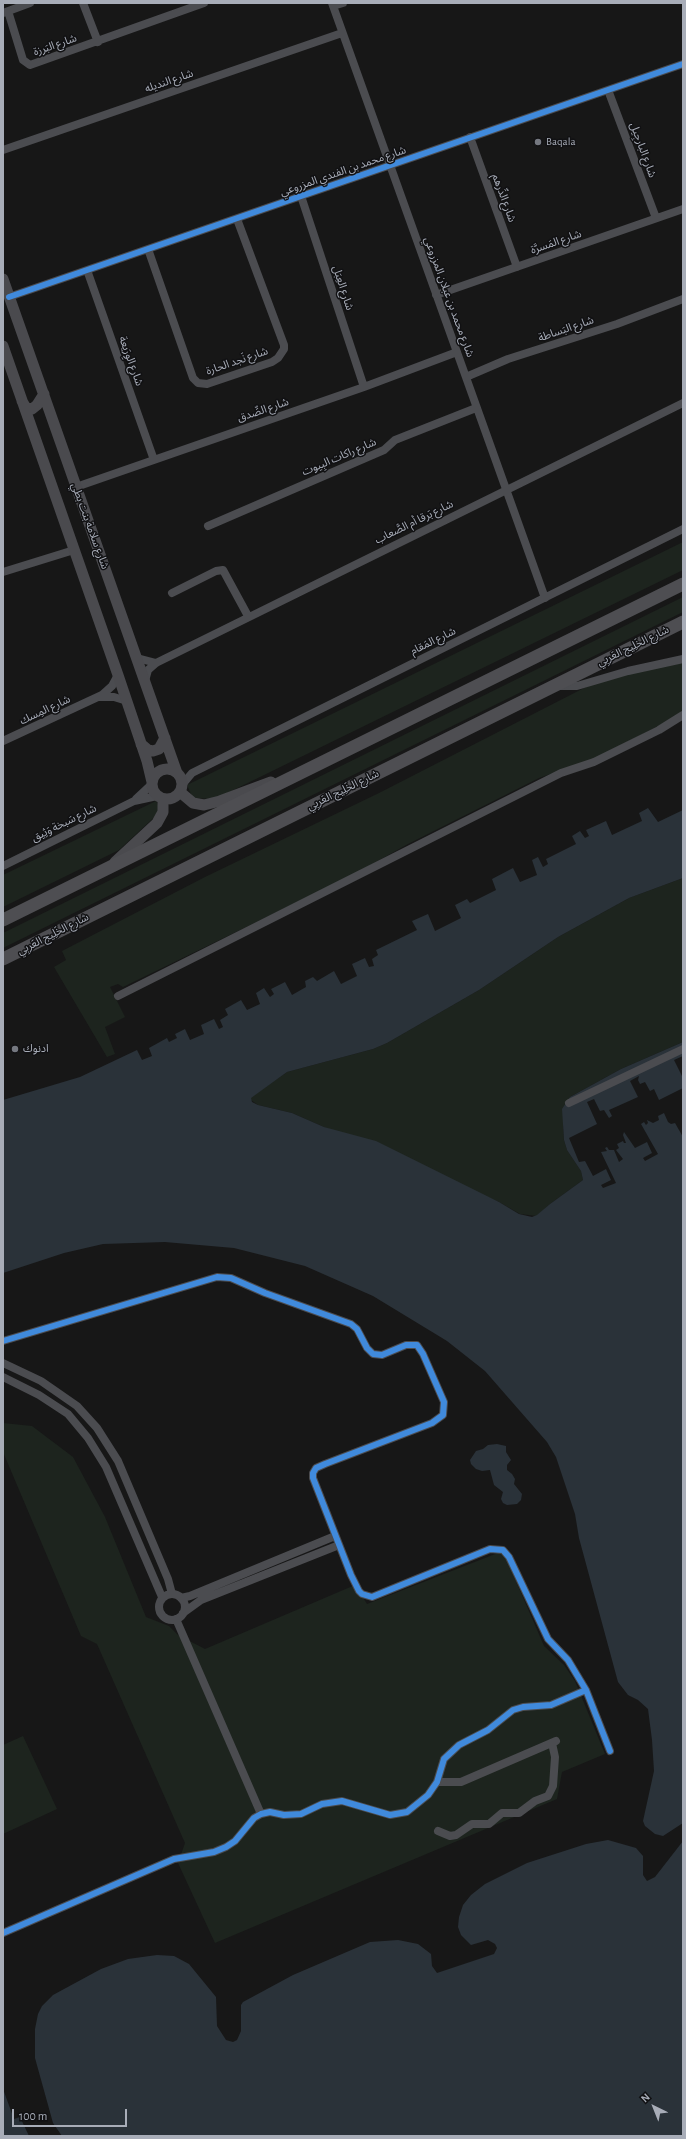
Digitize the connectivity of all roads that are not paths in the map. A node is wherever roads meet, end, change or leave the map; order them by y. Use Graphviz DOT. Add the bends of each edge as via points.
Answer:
graph roads {
  1 [pos="30,3"];
  2 [pos="84,3"];
  3 [pos="204,3"];
  4 [pos="342,3"];
  5 [pos="332,5"];
  6 [pos="6,12"];
  7 [pos="342,33"];
  8 [pos="98,42"];
  9 [pos="683,64"];
  10 [pos="608,90"];
  11 [pos="470,137"];
  12 [pos="3,150"];
  13 [pos="390,165"];
  14 [pos="301,196"];
  15 [pos="683,209"];
  16 [pos="656,218"];
  17 [pos="238,219"];
  18 [pos="148,249"];
  19 [pos="517,267"];
  20 [pos="87,270"];
  21 [pos="3,279"];
  22 [pos="436,295"];
  23 [pos="9,297"];
  24 [pos="683,299"];
  25 [pos="3,346"];
  26 [pos="456,352"];
  27 [pos="466,377"];
  28 [pos="364,387"];
  29 [pos="44,394"];
  30 [pos="22,401"];
  31 [pos="683,403"];
  32 [pos="476,408"];
  33 [pos="154,460"];
  34 [pos="76,487"];
  35 [pos="506,490"];
  36 [pos="208,526"];
  37 [pos="683,529"];
  38 [pos="74,550"];
  39 [pos="3,572"];
  40 [pos="683,584"];
  41 [pos="172,592"];
  42 [pos="545,598"];
  43 [pos="248,616"];
  44 [pos="683,622"];
  45 [pos="137,658"];
  46 [pos="683,659"];
  47 [pos="156,663"];
  48 [pos="118,675"];
  49 [pos="145,681"];
  50 [pos="554,686"];
  51 [pos="97,698"];
  52 [pos="127,701"];
  53 [pos="683,715"];
  54 [pos="164,738"];
  55 [pos="3,741"];
  56 [pos="141,744"];
  57 [pos="192,773"];
  58 [pos="178,774"];
  59 [pos="289,780"];
  60 [pos="152,783"];
  61 [pos="181,789"];
  62 [pos="160,798"];
  63 [pos="134,801"];
  64 [pos="3,866"];
  65 [pos="109,868"];
  66 [pos="3,920"];
  67 [pos="3,959"];
  68 [pos="118,996"];
  69 [pos="683,1049"];
  70 [pos="569,1103"];
  71 [pos="3,1341"];
  72 [pos="3,1363"];
  73 [pos="3,1377"];
  74 [pos="335,1536"];
  75 [pos="339,1545"];
  76 [pos="172,1594"];
  77 [pos="162,1597"];
  78 [pos="181,1598"];
  79 [pos="183,1613"];
  80 [pos="176,1619"];
  81 [pos="586,1690"];
  82 [pos="610,1751"];
  83 [pos="437,1782"];
  84 [pos="261,1814"];
  85 [pos="438,1831"];
  86 [pos="3,1933"];
  1 -- 6 [label="street"];
  2 -- 8 [label="street"];
  3 -- 8 [label="street, شارع البَرزة"];
  4 -- 5 [label="street"];
  5 -- 7 [label="street, شارع محمد بن عبلان المزروعي"];
  6 -- 8 [label="street, شارع البَرزة" via="23,60 27,64 33,65"];
  7 -- 12 [label="street, شارع النديله"];
  7 -- 13 [label="street, شارع محمد بن عبلان المزروعي"];
  9 -- 10 [label="street, شارع محمد بن الفندي المزروعي"];
  10 -- 11 [label="street, شارع محمد بن الفندي المزروعي"];
  10 -- 16 [label="street, شارع البارجِيل"];
  11 -- 13 [label="street, شارع محمد بن الفندي المزروعي"];
  11 -- 19 [label="street, شارع الدِّرهم"];
  13 -- 14 [label="street, شارع محمد بن الفندي المزروعي"];
  13 -- 22 [label="street, شارع محمد بن عبلان المزروعي"];
  14 -- 17 [label="street, شارع محمد بن الفندي المزروعي"];
  14 -- 28 [label="street, شارع العِبَل"];
  15 -- 16 [label="street, شارع المَسرَّة"];
  16 -- 19 [label="street, شارع المَسرَّة"];
  17 -- 18 [label="street, شارع محمد بن الفندي المزروعي"];
  17 -- 18 [label="street, شارع نَجد الحارة" via="284,349 272,362 207,384 198,383 193,378"];
  18 -- 20 [label="street, شارع محمد بن الفندي المزروعي"];
  19 -- 22 [label="street, شارع المَسرَّة"];
  20 -- 23 [label="street, شارع محمد بن الفندي المزروعي"];
  20 -- 33 [label="street, شارع الوِرَيعة"];
  21 -- 23 [label="main road, شارع سلامة بنت بطي"];
  22 -- 26 [label="street, شارع محمد بن عبلان المزروعي"];
  23 -- 29 [label="main road, شارع سلامة بنت بطي"];
  24 -- 27 [label="street, شارع البَساطة" via="508,359"];
  25 -- 30 [label="main road, شارع سلامة بنت بطي"];
  26 -- 27 [label="street, شارع محمد بن عبلان المزروعي"];
  26 -- 28 [label="street, شارع الصِّدق"];
  27 -- 32 [label="street, شارع محمد بن عبلان المزروعي"];
  28 -- 33 [label="street, شارع الصِّدق"];
  29 -- 30 [label="main road" via="32,409 26,408"];
  29 -- 34 [label="main road, شارع سلامة بنت بطي"];
  30 -- 38 [label="main road, شارع سلامة بنت بطي"];
  31 -- 35 [label="street, شارع بَرقا أم الصَّعاب"];
  32 -- 35 [label="street, شارع محمد بن عبلان المزروعي"];
  32 -- 36 [label="street, شارع راكات البِيوت" via="395,440 384,450"];
  33 -- 34 [label="street, شارع الصِّدق"];
  34 -- 45 [label="main road, شارع سلامة بنت بطي"];
  35 -- 42 [label="street, شارع محمد بن عبلان المزروعي"];
  35 -- 43 [label="street, شارع بَرقا أم الصَّعاب"];
  37 -- 42 [label="street, شارع المَقام"];
  38 -- 39 [label="street"];
  38 -- 48 [label="main road, شارع سلامة بنت بطي"];
  40 -- 59 [label="highway"];
  41 -- 43 [label="street" via="223,570"];
  42 -- 57 [label="street, شارع المَقام"];
  43 -- 47 [label="street, شارع بَرقا أم الصَّعاب"];
  44 -- 50 [label="highway, شارع الخَلِيج العَربِي"];
  45 -- 47 [label="street"];
  45 -- 49 [label="main road, شارع سلامة بنت بطي"];
  46 -- 50 [label="street" via="577,686"];
  47 -- 49 [label="street, شارع بَرقا أم الصَّعاب" via="148,670"];
  48 -- 51 [label="street, شارع المِسك" via="107,691"];
  48 -- 52 [label="main road, شارع سلامة بنت بطي"];
  49 -- 54 [label="main road, شارع سلامة بنت بطي"];
  50 -- 67 [label="highway, شارع الخَلِيج العَربِي"];
  51 -- 52 [label="street, شارع المِسك" via="114,696"];
  51 -- 55 [label="street, شارع المِسك"];
  52 -- 56 [label="main road, شارع سلامة بنت بطي"];
  53 -- 68 [label="street" via="659,730 594,762 561,774"];
  54 -- 56 [label="main road" via="158,749 153,751"];
  54 -- 58 [label="main road, شارع سلامة بنت بطي"];
  56 -- 60 [label="main road, شارع سلامة بنت بطي"];
  57 -- 58 [label="street, شارع المَقام"];
  57 -- 61 [label="street, شارع المَقام"];
  58 -- 60 [label="main road" via="170,769 162,770 155,774"];
  58 -- 61 [label="main road"];
  59 -- 61 [label="main road" via="277,780 204,805 193,803"];
  59 -- 65 [label="highway"];
  60 -- 62 [label="main road"];
  60 -- 63 [label="street, شارع سَبخة وَثِيق"];
  61 -- 62 [label="main road" via="169,800"];
  62 -- 63 [label="street, شارع سَبخة وَثِيق"];
  62 -- 65 [label="main road" via="163,812 157,823"];
  63 -- 64 [label="street, شارع سَبخة وَثِيق"];
  65 -- 66 [label="highway"];
  69 -- 70 [label="street"];
  71 -- 74 [label="street" via="216,1277 231,1278 351,1324 373,1354 382,1355 406,1345 417,1345 444,1402 443,1415 432,1424 316,1468 313,1478"];
  72 -- 76 [label="street" via="41,1381 77,1406 97,1428 118,1461"];
  73 -- 77 [label="street" via="40,1395 68,1414 88,1438 106,1466"];
  74 -- 75 [label="street"];
  74 -- 78 [label="street"];
  75 -- 79 [label="street" via="201,1600"];
  75 -- 81 [label="street" via="359,1591 369,1597 490,1549 503,1550 509,1557 548,1639 568,1660"];
  76 -- 77 [label="street"];
  76 -- 78 [label="street"];
  77 -- 80 [label="street" via="158,1607 160,1612 166,1619"];
  78 -- 79 [label="street" via="185,1608"];
  79 -- 80 [label="street"];
  80 -- 84 [label="street"];
  81 -- 82 [label="street"];
  81 -- 83 [label="street" via="551,1705 513,1710 488,1730 450,1751 442,1764"];
  83 -- 84 [label="street" via="416,1807 400,1814 384,1814 342,1801 322,1804 301,1814"];
  83 -- 85 [label="street" via="461,1782 554,1742 553,1786 548,1796 535,1801 519,1813 502,1813 489,1824 472,1824 456,1835 450,1836"];
  84 -- 86 [label="street" via="226,1847 214,1852 174,1859"];
}
